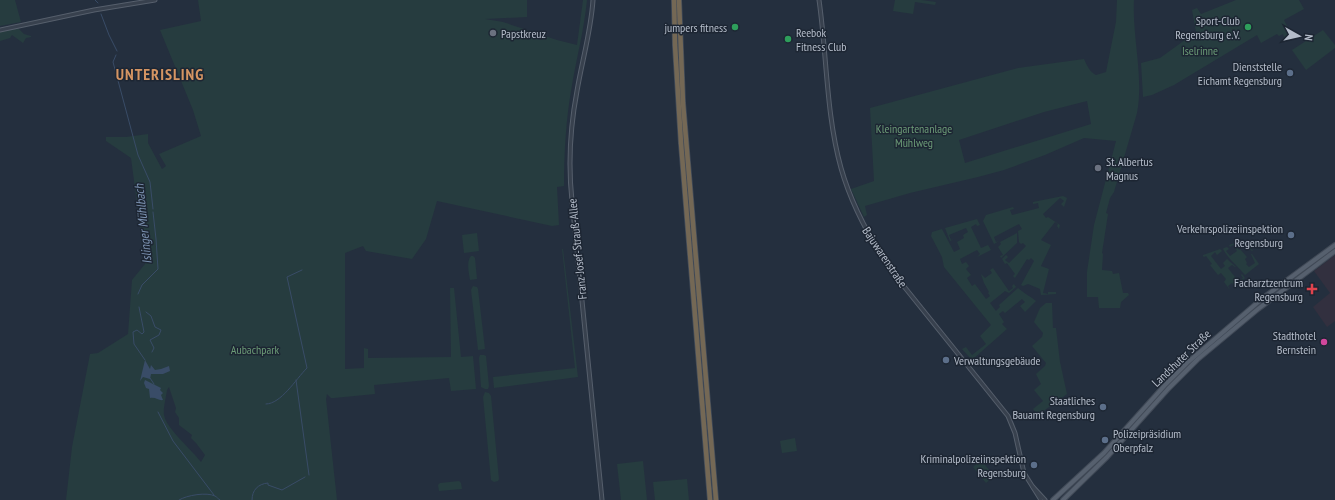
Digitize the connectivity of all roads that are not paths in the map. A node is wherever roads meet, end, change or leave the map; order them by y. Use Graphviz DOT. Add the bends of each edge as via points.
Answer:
graph roads {
  1 [pos="155,0"];
  2 [pos="593,0"];
  3 [pos="674,0"];
  4 [pos="679,0"];
  5 [pos="819,0"];
  6 [pos="0,30"];
  7 [pos="1335,245"];
  8 [pos="1335,250"];
  9 [pos="1028,481"];
  10 [pos="602,500"];
  11 [pos="710,500"];
  12 [pos="716,500"];
  13 [pos="1040,500"];
  14 [pos="1046,500"];
  15 [pos="1053,500"];
  16 [pos="1063,500"];
  1 -- 6 [label="street" via="92,10"];
  2 -- 10 [label="street, Franz-Josef-Strauß-Allee" via="575,103 570,169"];
  3 -- 11 [label="highway" via="681,143"];
  4 -- 12 [label="highway" via="683,103"];
  5 -- 9 [label="street, Bajuwarenstraße" via="834,135 851,198 862,223 890,269 1008,416"];
  7 -- 15 [label="main road, Landshuter Straße" via="1263,298 1187,363 1104,453"];
  8 -- 16 [label="main road, Landshuter Straße" via="1198,359 1107,457"];
  9 -- 13 [label="street, Bajuwarenstraße"];
  9 -- 14 [label="street, Bajuwarenstraße"];
}
